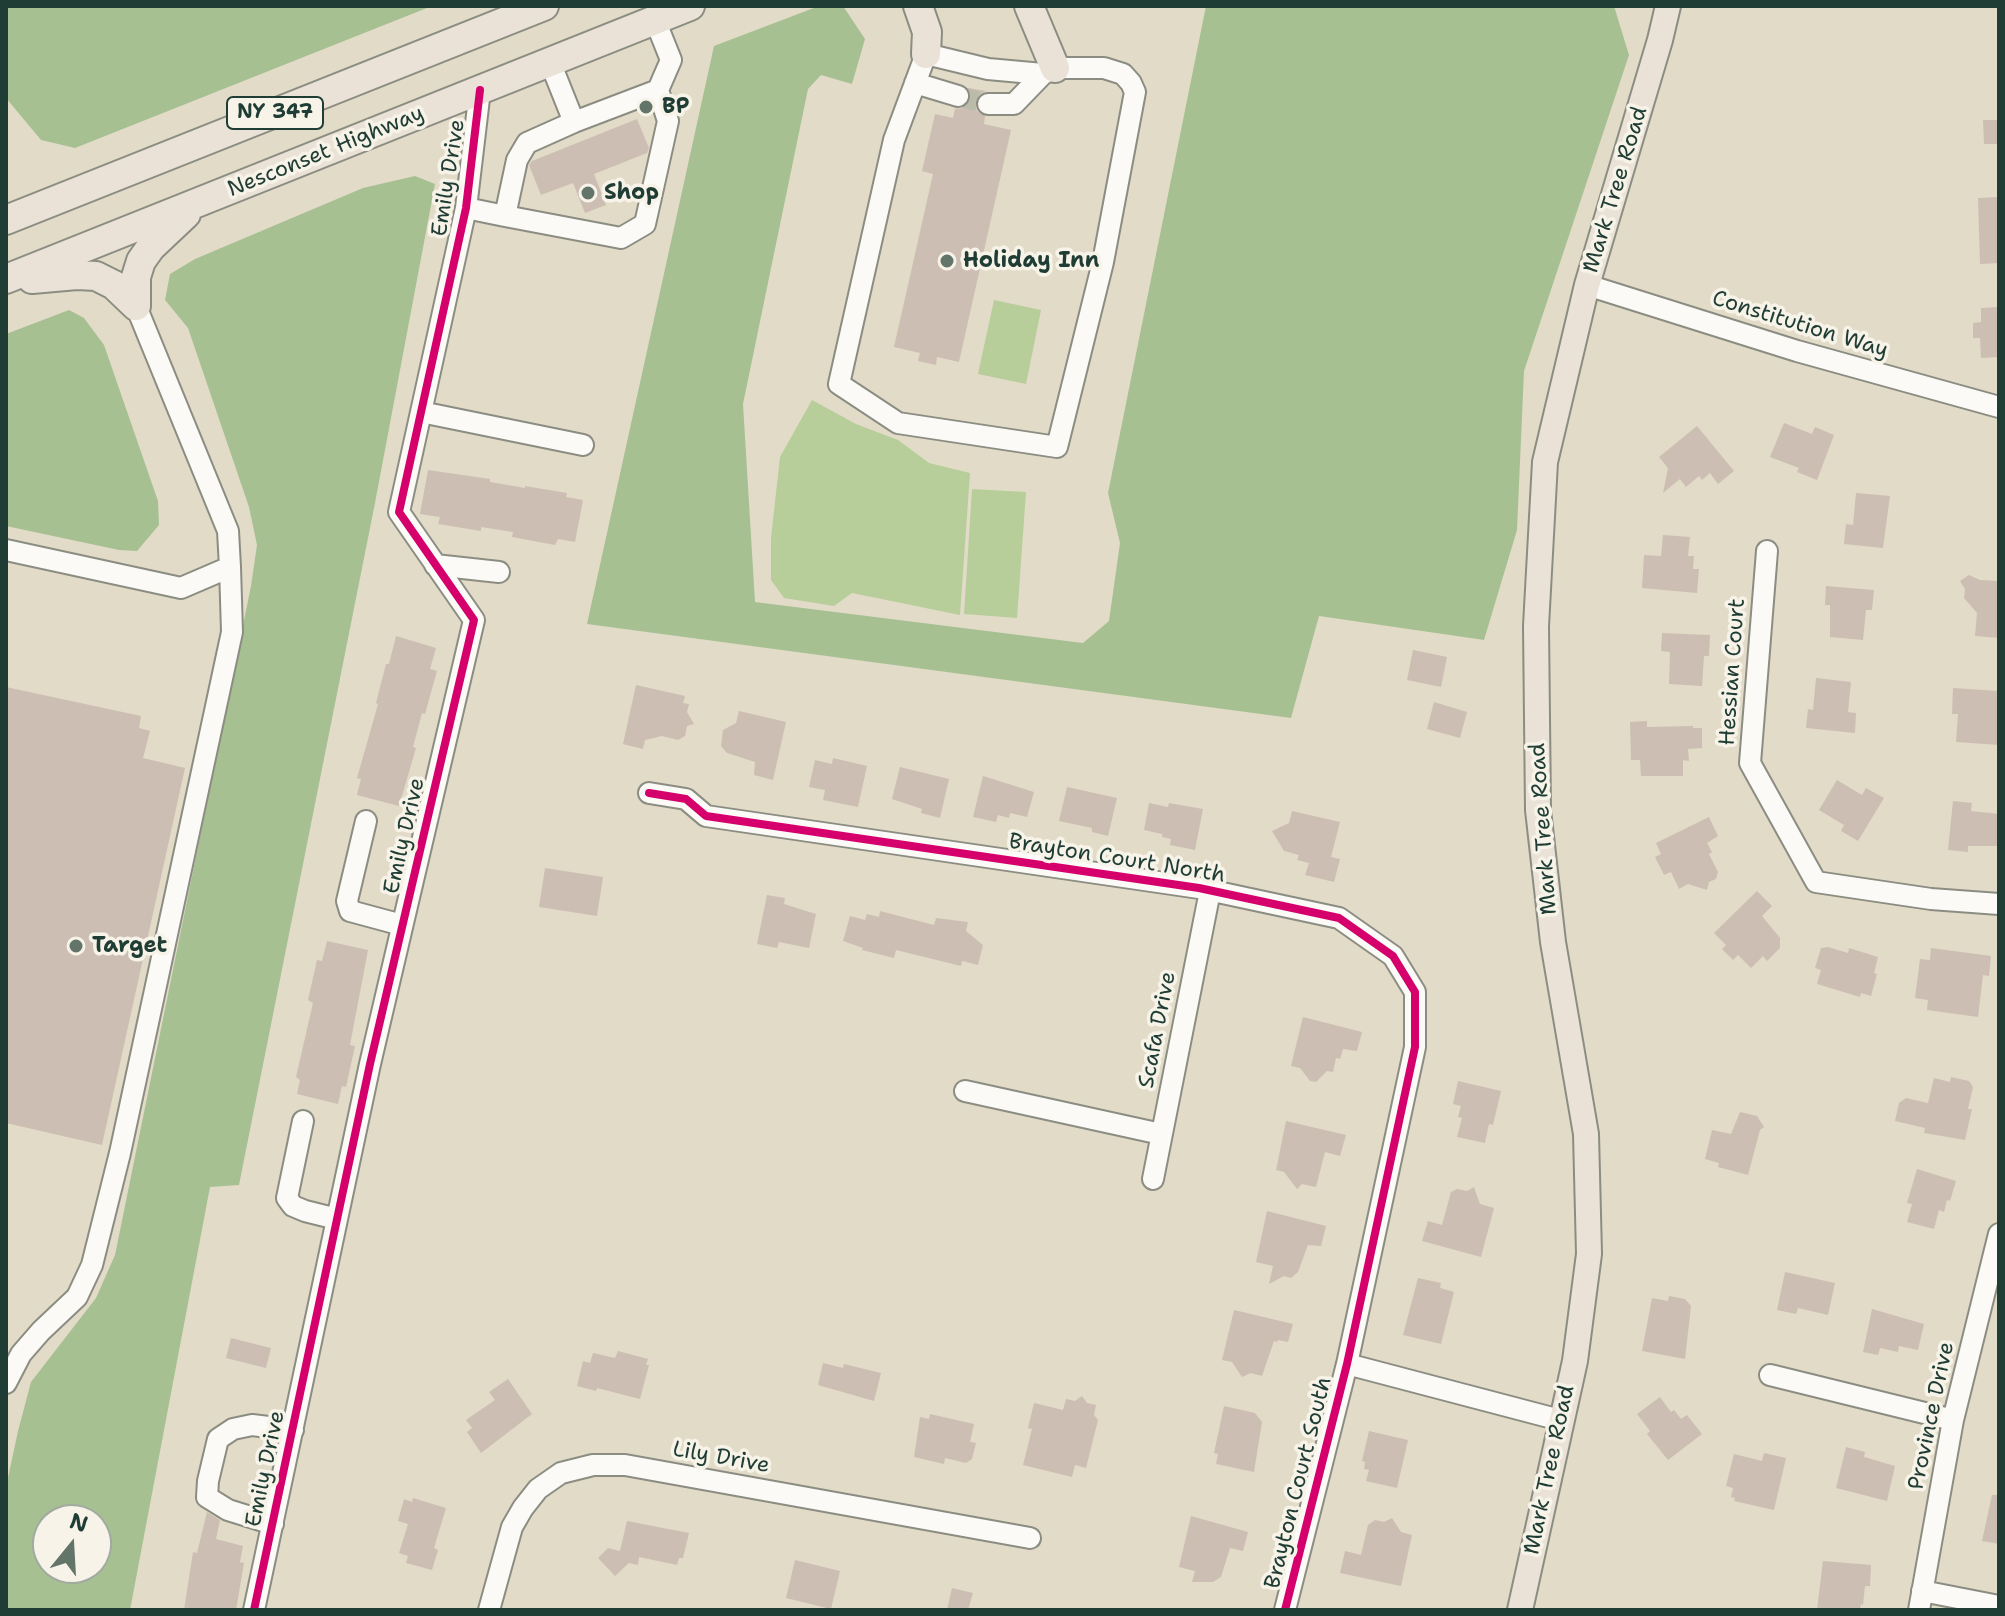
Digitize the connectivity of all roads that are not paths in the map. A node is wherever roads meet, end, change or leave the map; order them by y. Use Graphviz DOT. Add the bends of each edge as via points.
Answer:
graph roads {
  1 [pos="544,6"];
  2 [pos="690,6"];
  3 [pos="918,6"];
  4 [pos="1029,6"];
  5 [pos="1668,6"];
  6 [pos="655,20"];
  7 [pos="926,54"];
  8 [pos="550,62"];
  9 [pos="1049,71"];
  10 [pos="915,83"];
  11 [pos="480,90"];
  12 [pos="658,90"];
  13 [pos="958,96"];
  14 [pos="988,104"];
  15 [pos="574,122"];
  16 [pos="197,204"];
  17 [pos="466,208"];
  18 [pos="505,216"];
  19 [pos="6,220"];
  20 [pos="6,280"];
  21 [pos="1587,285"];
  22 [pos="136,306"];
  23 [pos="1999,407"];
  24 [pos="421,412"];
  25 [pos="583,445"];
  26 [pos="6,550"];
  27 [pos="1767,551"];
  28 [pos="435,565"];
  29 [pos="230,567"];
  30 [pos="499,572"];
  31 [pos="649,793"];
  32 [pos="366,821"];
  33 [pos="1210,891"];
  34 [pos="1999,904"];
  35 [pos="402,925"];
  36 [pos="965,1091"];
  37 [pos="303,1121"];
  38 [pos="1161,1134"];
  39 [pos="1153,1179"];
  40 [pos="337,1219"];
  41 [pos="1999,1234"];
  42 [pos="1347,1364"];
  43 [pos="1770,1375"];
  44 [pos="6,1383"];
  45 [pos="1560,1420"];
  46 [pos="1953,1420"];
  47 [pos="293,1430"];
  48 [pos="273,1524"];
  49 [pos="1030,1538"];
  50 [pos="1921,1601"];
  51 [pos="1999,1606"];
  52 [pos="254,1610"];
  53 [pos="489,1610"];
  54 [pos="1285,1610"];
  55 [pos="1520,1610"];
  1 -- 19 [label="highway, NY 347"];
  2 -- 6 [label="highway, Nesconset Highway / NY 347"];
  3 -- 7 [label="highway" via="927,32"];
  4 -- 9 [label="highway"];
  5 -- 21 [label="main road, Mark Tree Road"];
  6 -- 8 [label="highway, Nesconset Highway / NY 347"];
  6 -- 12 [label="street" via="671,60"];
  7 -- 9 [label="street" via="988,69"];
  7 -- 10 [label="street"];
  8 -- 11 [label="highway, Nesconset Highway / NY 347"];
  8 -- 15 [label="street"];
  9 -- 10 [label="street" via="1104,68 1123,74 1135,92 1103,262 1057,447 898,423 839,384 894,140"];
  9 -- 14 [label="street" via="1014,104"];
  10 -- 13 [label="street"];
  11 -- 16 [label="highway, Nesconset Highway / NY 347"];
  11 -- 17 [label="street, Emily Drive"];
  12 -- 15 [label="street"];
  12 -- 18 [label="street" via="668,121 645,224 621,238"];
  15 -- 18 [label="street" via="527,143 517,160"];
  16 -- 20 [label="highway, Nesconset Highway / NY 347"];
  16 -- 22 [label="highway" via="146,253 136,277"];
  17 -- 18 [label="street"];
  17 -- 24 [label="street, Emily Drive"];
  20 -- 22 [label="highway" via="96,276"];
  21 -- 23 [label="street, Constitution Way"];
  21 -- 45 [label="main road, Mark Tree Road" via="1545,462 1536,626 1538,810 1587,1164 1589,1254 1575,1361"];
  22 -- 29 [label="street" via="228,531"];
  24 -- 25 [label="street"];
  24 -- 28 [label="street, Emily Drive" via="399,512"];
  26 -- 29 [label="street" via="181,588"];
  27 -- 34 [label="street, Hessian Court" via="1750,763 1816,882"];
  28 -- 30 [label="street"];
  28 -- 35 [label="street, Emily Drive" via="474,620"];
  29 -- 44 [label="street" via="232,632 92,1265 77,1297 21,1354"];
  31 -- 33 [label="street, Brayton Court North" via="686,799 706,816"];
  32 -- 35 [label="street" via="347,901 350,911"];
  33 -- 38 [label="street, Scafa Drive"];
  33 -- 42 [label="street, Brayton Court North" via="1339,918 1393,956 1415,992 1415,1047"];
  35 -- 40 [label="street, Emily Drive"];
  36 -- 38 [label="street"];
  37 -- 40 [label="street" via="287,1198 293,1206"];
  38 -- 39 [label="street, Scafa Drive"];
  40 -- 47 [label="street, Emily Drive"];
  41 -- 46 [label="street, Province Drive"];
  42 -- 45 [label="street"];
  42 -- 54 [label="street, Brayton Court South"];
  43 -- 46 [label="street"];
  45 -- 55 [label="main road, Mark Tree Road"];
  46 -- 50 [label="street, Province Drive"];
  47 -- 48 [label="street, Emily Drive"];
  47 -- 48 [label="street" via="252,1425 233,1429 218,1439 208,1481 207,1497 228,1510"];
  48 -- 52 [label="street, Emily Drive"];
  49 -- 53 [label="street, Lily Drive" via="625,1465 593,1465 561,1473 523,1508 512,1527"];
  50 -- 51 [label="street"];
}
